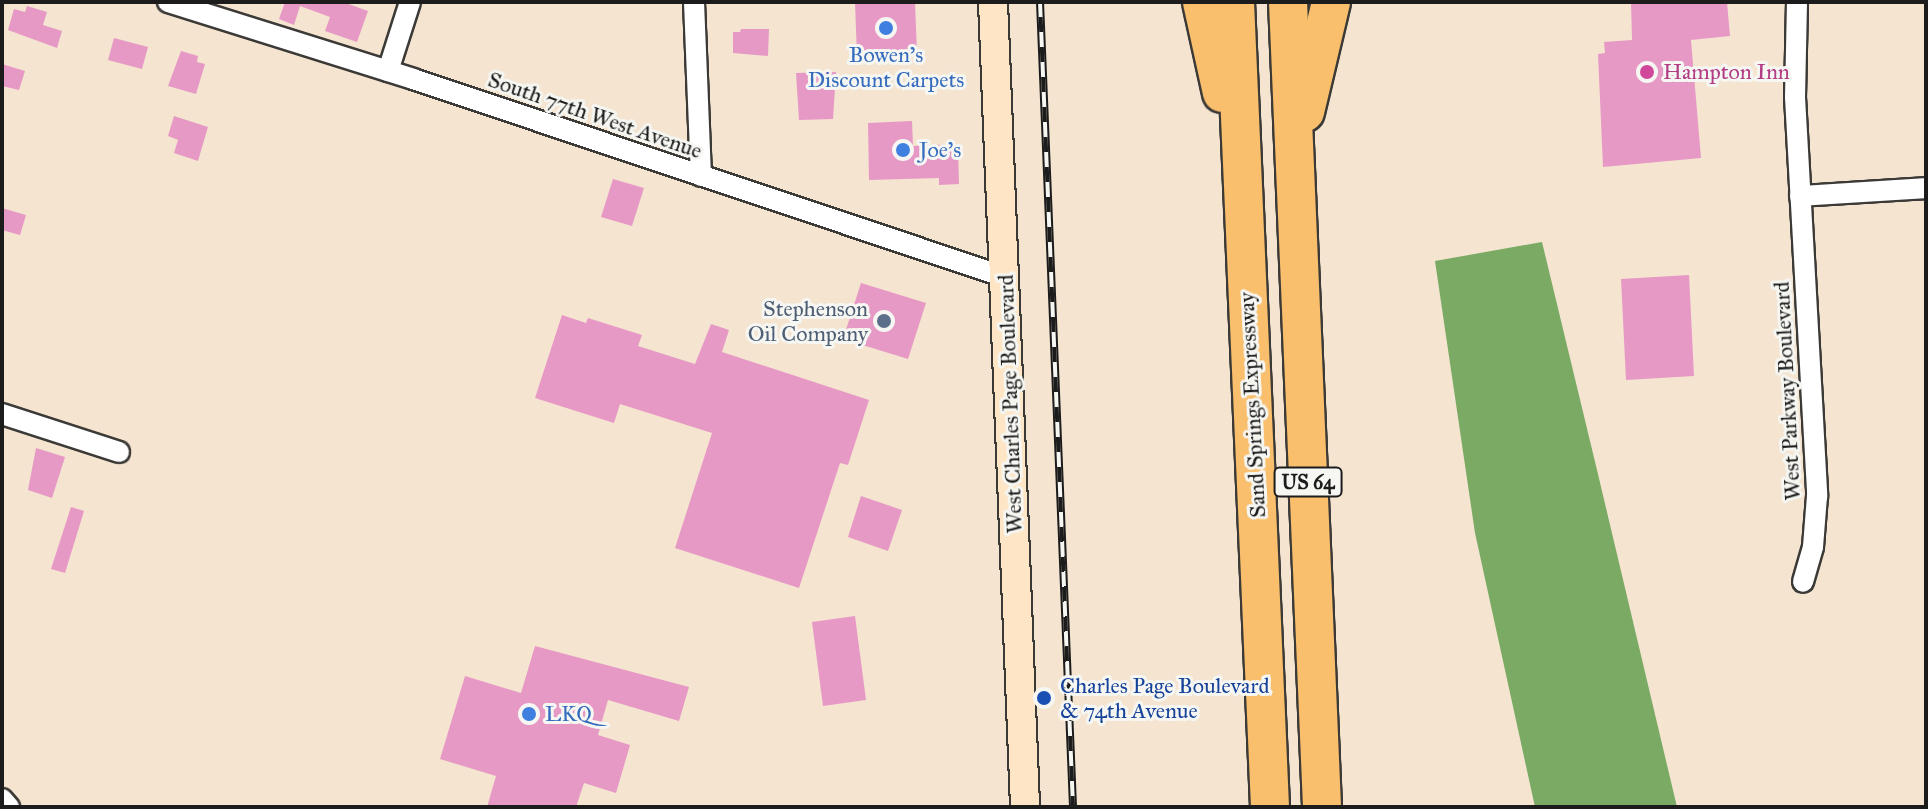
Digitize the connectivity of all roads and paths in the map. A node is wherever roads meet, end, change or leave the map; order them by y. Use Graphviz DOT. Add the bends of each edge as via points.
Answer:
graph roads {
  1 [pos="168,2"];
  2 [pos="410,2"];
  3 [pos="694,2"];
  4 [pos="993,2"];
  5 [pos="1202,2"];
  6 [pos="1235,2"];
  7 [pos="1288,2"];
  8 [pos="1331,2"];
  9 [pos="1797,2"];
  10 [pos="388,71"];
  11 [pos="1295,158"];
  12 [pos="701,176"];
  13 [pos="1242,177"];
  14 [pos="1926,188"];
  15 [pos="1800,196"];
  16 [pos="1005,277"];
  17 [pos="2,414"];
  18 [pos="119,452"];
  19 [pos="1803,582"];
  20 [pos="2,799"];
  21 [pos="9,807"];
  22 [pos="1025,807"];
  23 [pos="1270,807"];
  24 [pos="1322,807"];
  1 -- 10 [label="street, South 77th West Avenue"];
  2 -- 10 [label="street"];
  3 -- 12 [label="street"];
  4 -- 16 [label="main road, West Charles Page Boulevard"];
  5 -- 13 [label="highway"];
  6 -- 13 [label="highway, Sand Springs Expressway / US 64"];
  7 -- 11 [label="highway, US 64"];
  8 -- 11 [label="highway"];
  9 -- 15 [label="street, West Parkway Boulevard"];
  10 -- 12 [label="street, South 77th West Avenue"];
  11 -- 24 [label="highway, US 64"];
  12 -- 16 [label="street, South 77th West Avenue"];
  13 -- 23 [label="highway, Sand Springs Expressway / US 64"];
  14 -- 15 [label="street"];
  15 -- 19 [label="street, West Parkway Boulevard" via="1817,496 1813,547"];
  16 -- 22 [label="main road, West Charles Page Boulevard"];
  17 -- 18 [label="street"];
  20 -- 21 [label="street"];
}
